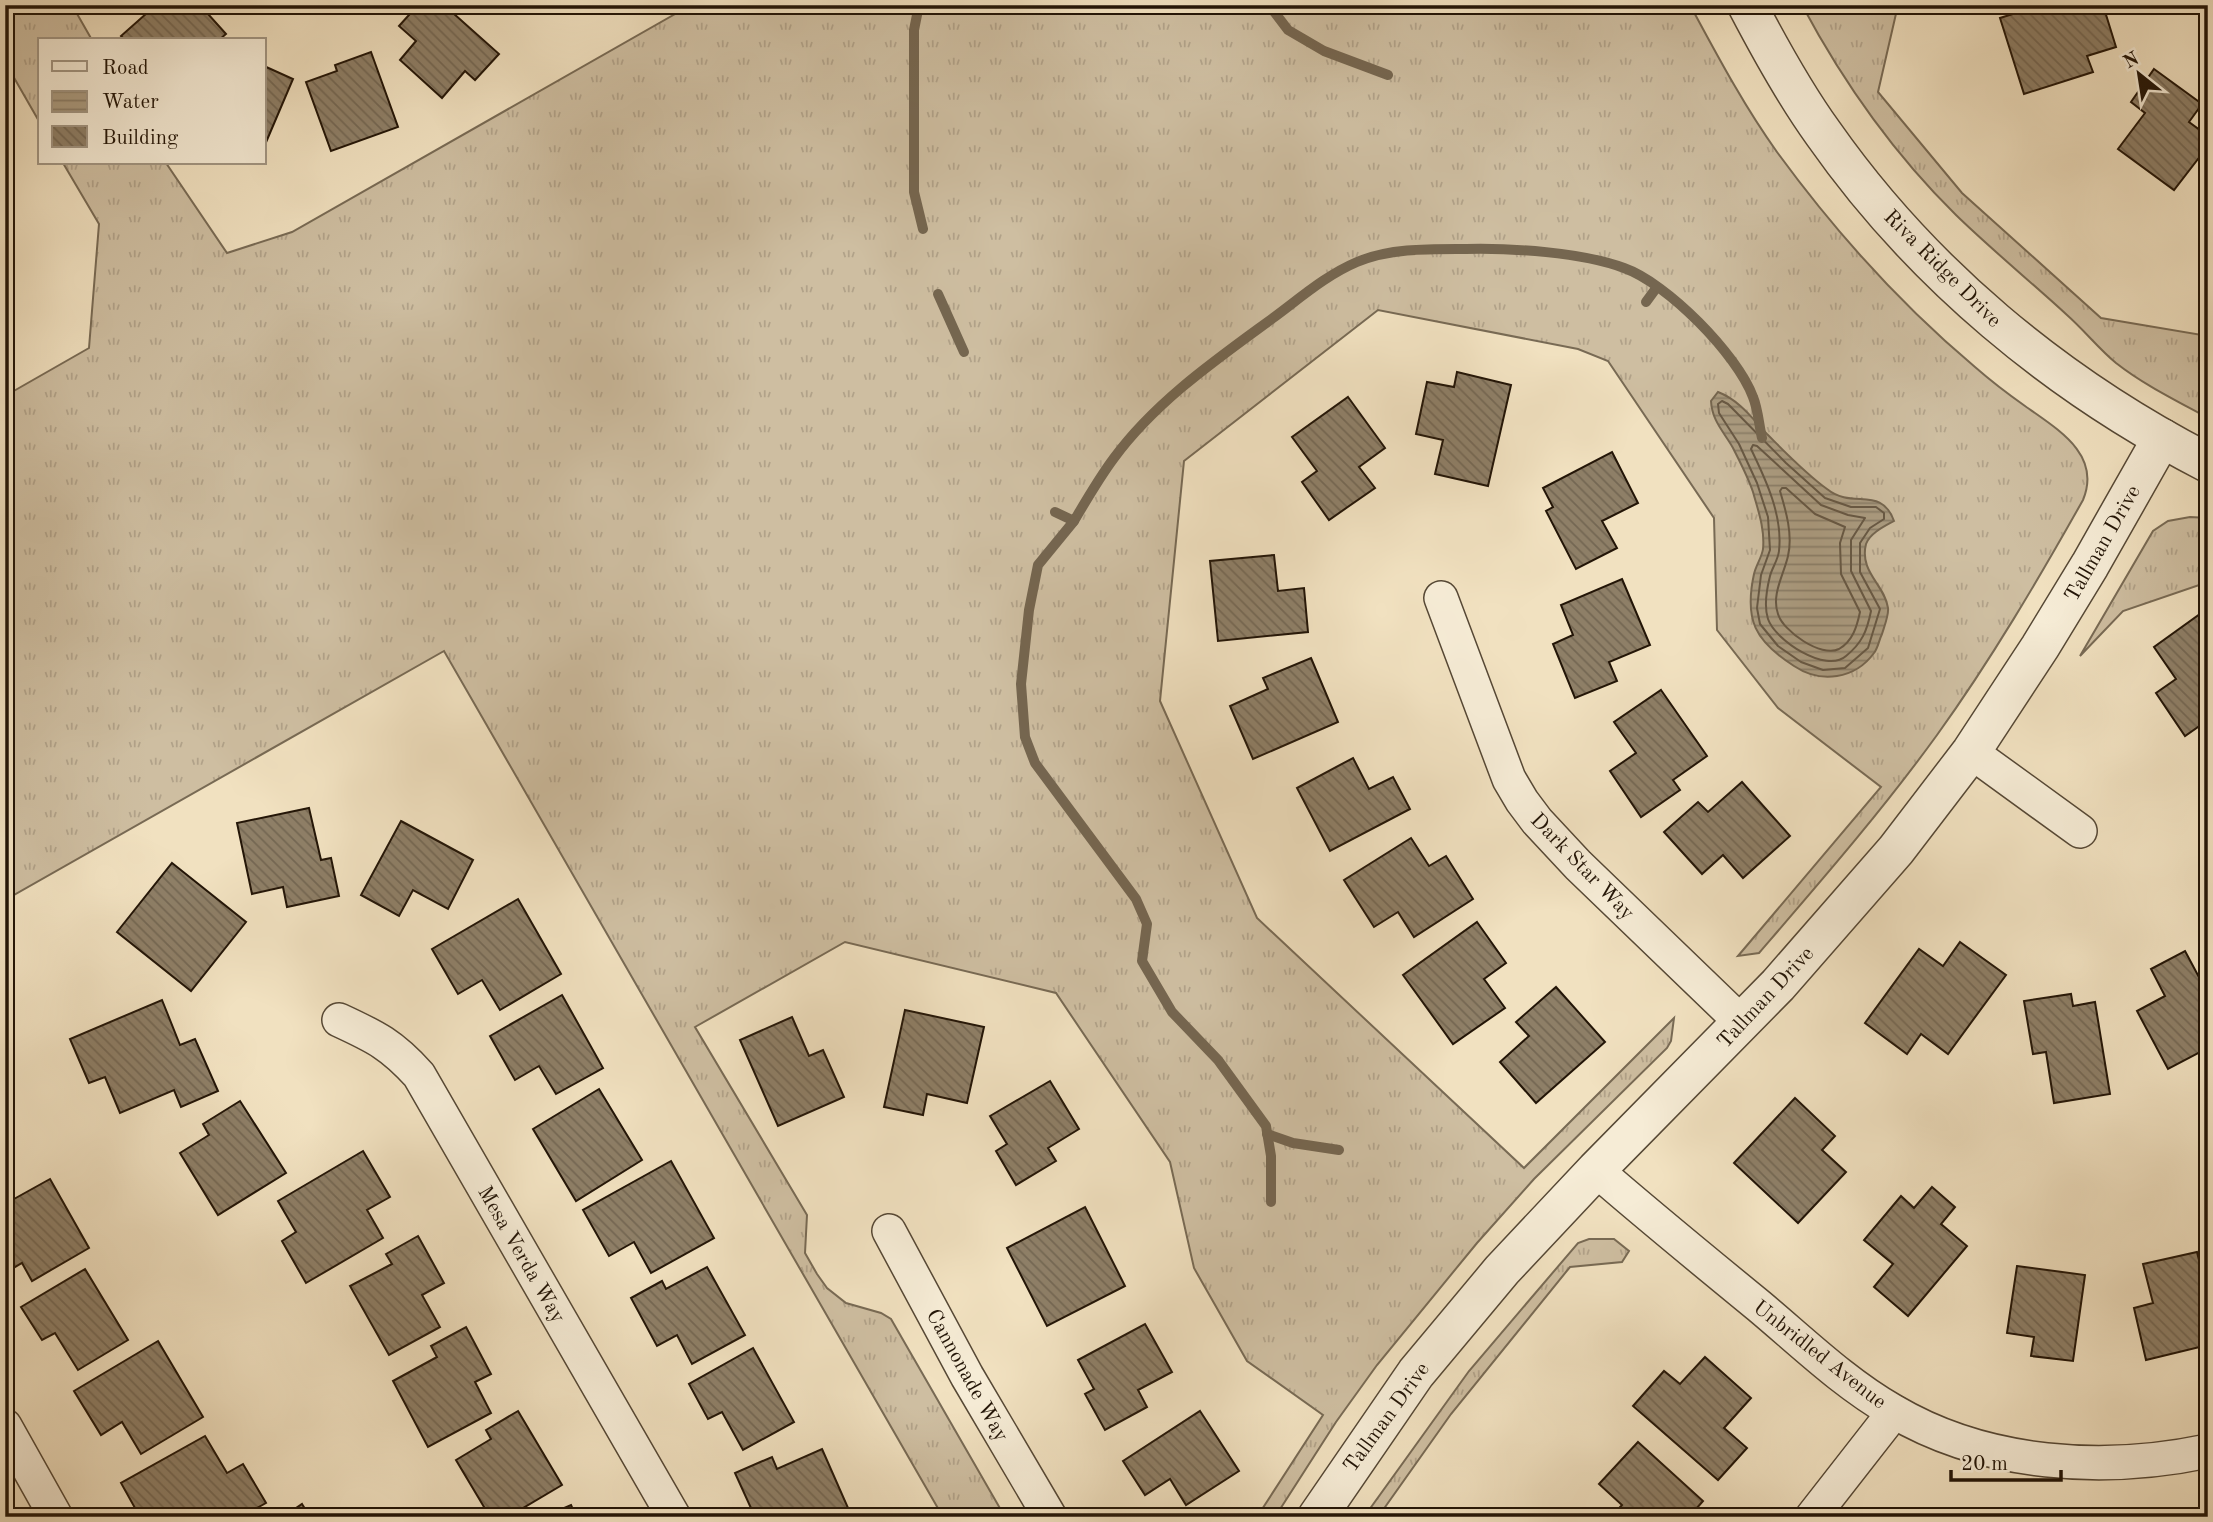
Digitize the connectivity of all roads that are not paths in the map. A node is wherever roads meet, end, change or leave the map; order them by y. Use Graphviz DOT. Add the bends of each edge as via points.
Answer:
graph roads {
  1 [pos="1746,5"];
  2 [pos="2162,438"];
  3 [pos="2208,463"];
  4 [pos="1441,598"];
  5 [pos="1971,752"];
  6 [pos="2080,831"];
  7 [pos="339,1020"];
  8 [pos="1742,1023"];
  9 [pos="1596,1170"];
  10 [pos="889,1231"];
  11 [pos="1894,1412"];
  12 [pos="5,1426"];
  13 [pos="2208,1451"];
  14 [pos="55,1517"];
  15 [pos="674,1517"];
  16 [pos="1050,1517"];
  17 [pos="1317,1517"];
  18 [pos="1812,1517"];
  1 -- 2 [label="street, Riva Ridge Drive" via="1823,134 1928,258 2017,339"];
  2 -- 3 [label="street, Riva Ridge Drive"];
  2 -- 5 [label="street, Tallman Drive" via="2090,565"];
  4 -- 8 [label="street, Dark Star Way" via="1509,779 1522,801 1578,866"];
  5 -- 6 [label="street"];
  5 -- 8 [label="street, Tallman Drive" via="1837,920"];
  7 -- 15 [label="street, Mesa Verda Way" via="397,1051 419,1075"];
  8 -- 9 [label="street, Tallman Drive"];
  9 -- 11 [label="street, Unbridled Avenue" via="1848,1380"];
  9 -- 17 [label="street, Tallman Drive" via="1502,1270 1416,1373"];
  10 -- 16 [label="street, Cannonade Way"];
  11 -- 13 [label="street, Unbridled Avenue" via="1970,1444 2027,1457 2095,1464"];
  11 -- 18 [label="street"];
  12 -- 14 [label="street"];
}
